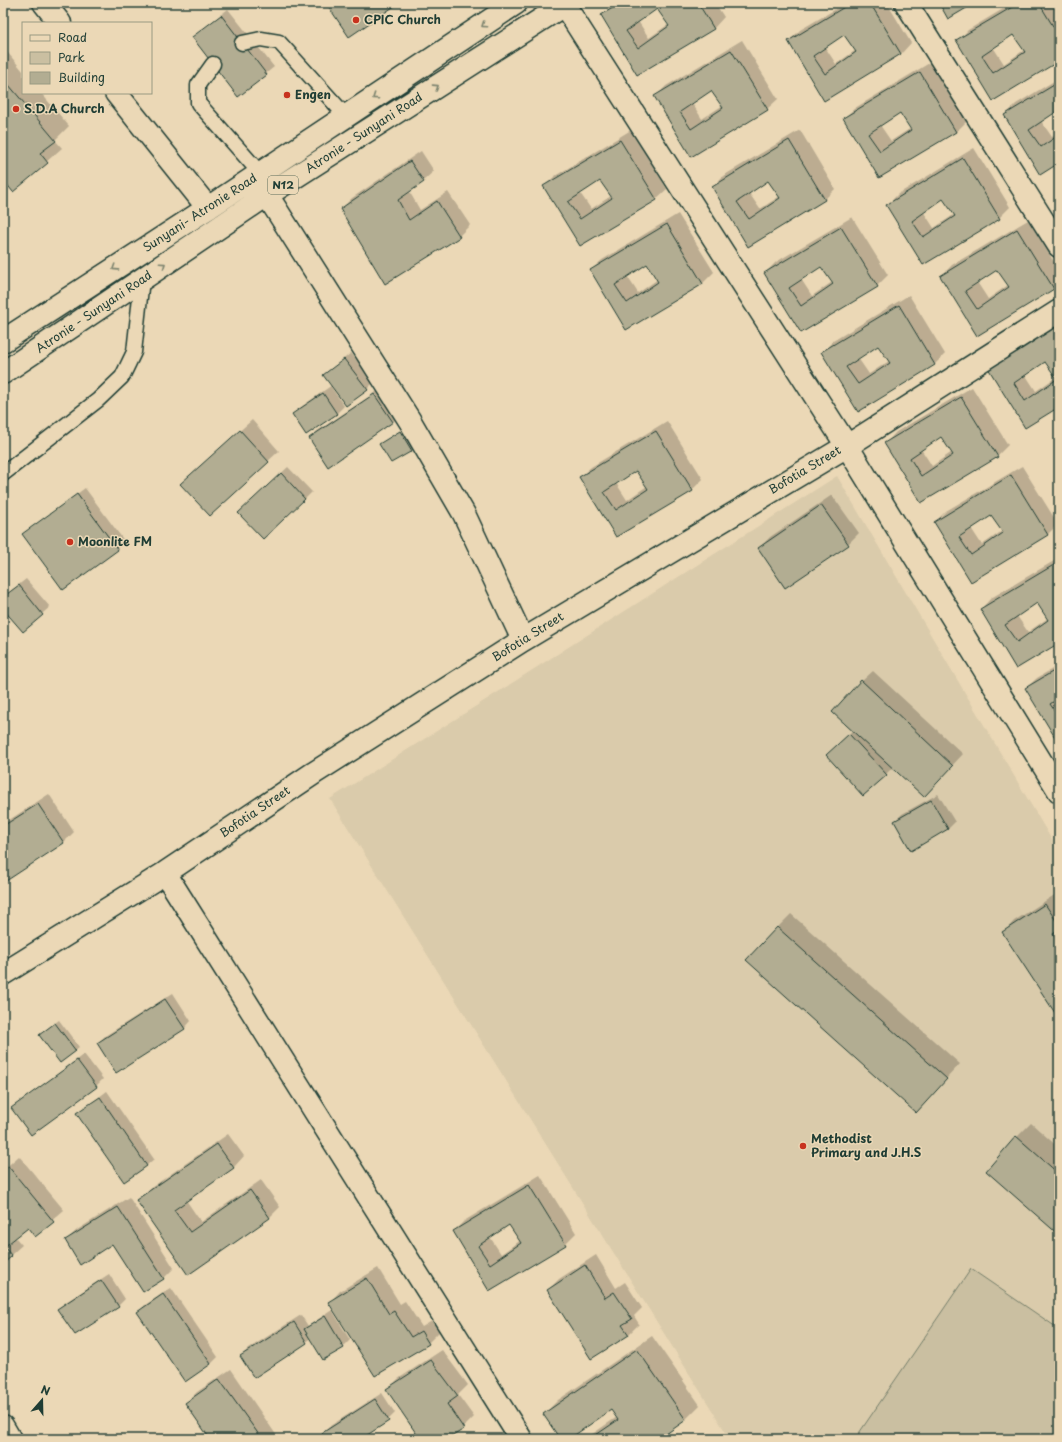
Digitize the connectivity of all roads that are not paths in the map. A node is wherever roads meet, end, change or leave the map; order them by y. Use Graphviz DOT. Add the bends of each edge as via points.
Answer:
graph roads {
  1 [pos="44,3"];
  2 [pos="516,3"];
  3 [pos="906,3"];
  4 [pos="565,4"];
  5 [pos="59,22"];
  6 [pos="242,43"];
  7 [pos="213,64"];
  8 [pos="117,94"];
  9 [pos="346,116"];
  10 [pos="260,173"];
  11 [pos="267,195"];
  12 [pos="208,208"];
  13 [pos="1059,246"];
  14 [pos="142,279"];
  15 [pos="1059,311"];
  16 [pos="3,341"];
  17 [pos="3,373"];
  18 [pos="847,446"];
  19 [pos="3,474"];
  20 [pos="523,640"];
  21 [pos="1059,791"];
  22 [pos="165,873"];
  23 [pos="3,974"];
  24 [pos="3,1427"];
  25 [pos="10,1439"];
  26 [pos="521,1439"];
  1 -- 5 [label="main road"];
  2 -- 9 [label="main road, Sunyani- Atronie Road / N12, one-way"];
  3 -- 13 [label="main road"];
  11 -- 4 [label="main road, Atronie - Sunyani Road / N12, one-way"];
  4 -- 18 [label="main road"];
  6 -- 9 [label="lane" via="261,39 279,42"];
  7 -- 10 [label="lane" via="198,86 198,103"];
  8 -- 12 [label="main road"];
  9 -- 10 [label="main road, Sunyani- Atronie Road / N12"];
  10 -- 12 [label="main road, Sunyani- Atronie Road / N12"];
  14 -- 11 [label="main road, Atronie - Sunyani Road / N12, one-way"];
  11 -- 20 [label="main road" via="410,422 464,514"];
  12 -- 16 [label="main road, Sunyani- Atronie Road / N12, one-way"];
  14 -- 17 [label="main road, Atronie - Sunyani Road / N12"];
  14 -- 19 [label="lane" via="134,352 122,377 98,400"];
  15 -- 18 [label="main road, Bofotia Street"];
  18 -- 20 [label="main road, Bofotia Street"];
  18 -- 21 [label="main road"];
  20 -- 22 [label="main road, Bofotia Street" via="314,772"];
  22 -- 23 [label="main road, Bofotia Street"];
  22 -- 26 [label="main road"];
  24 -- 25 [label="main road"];
}
